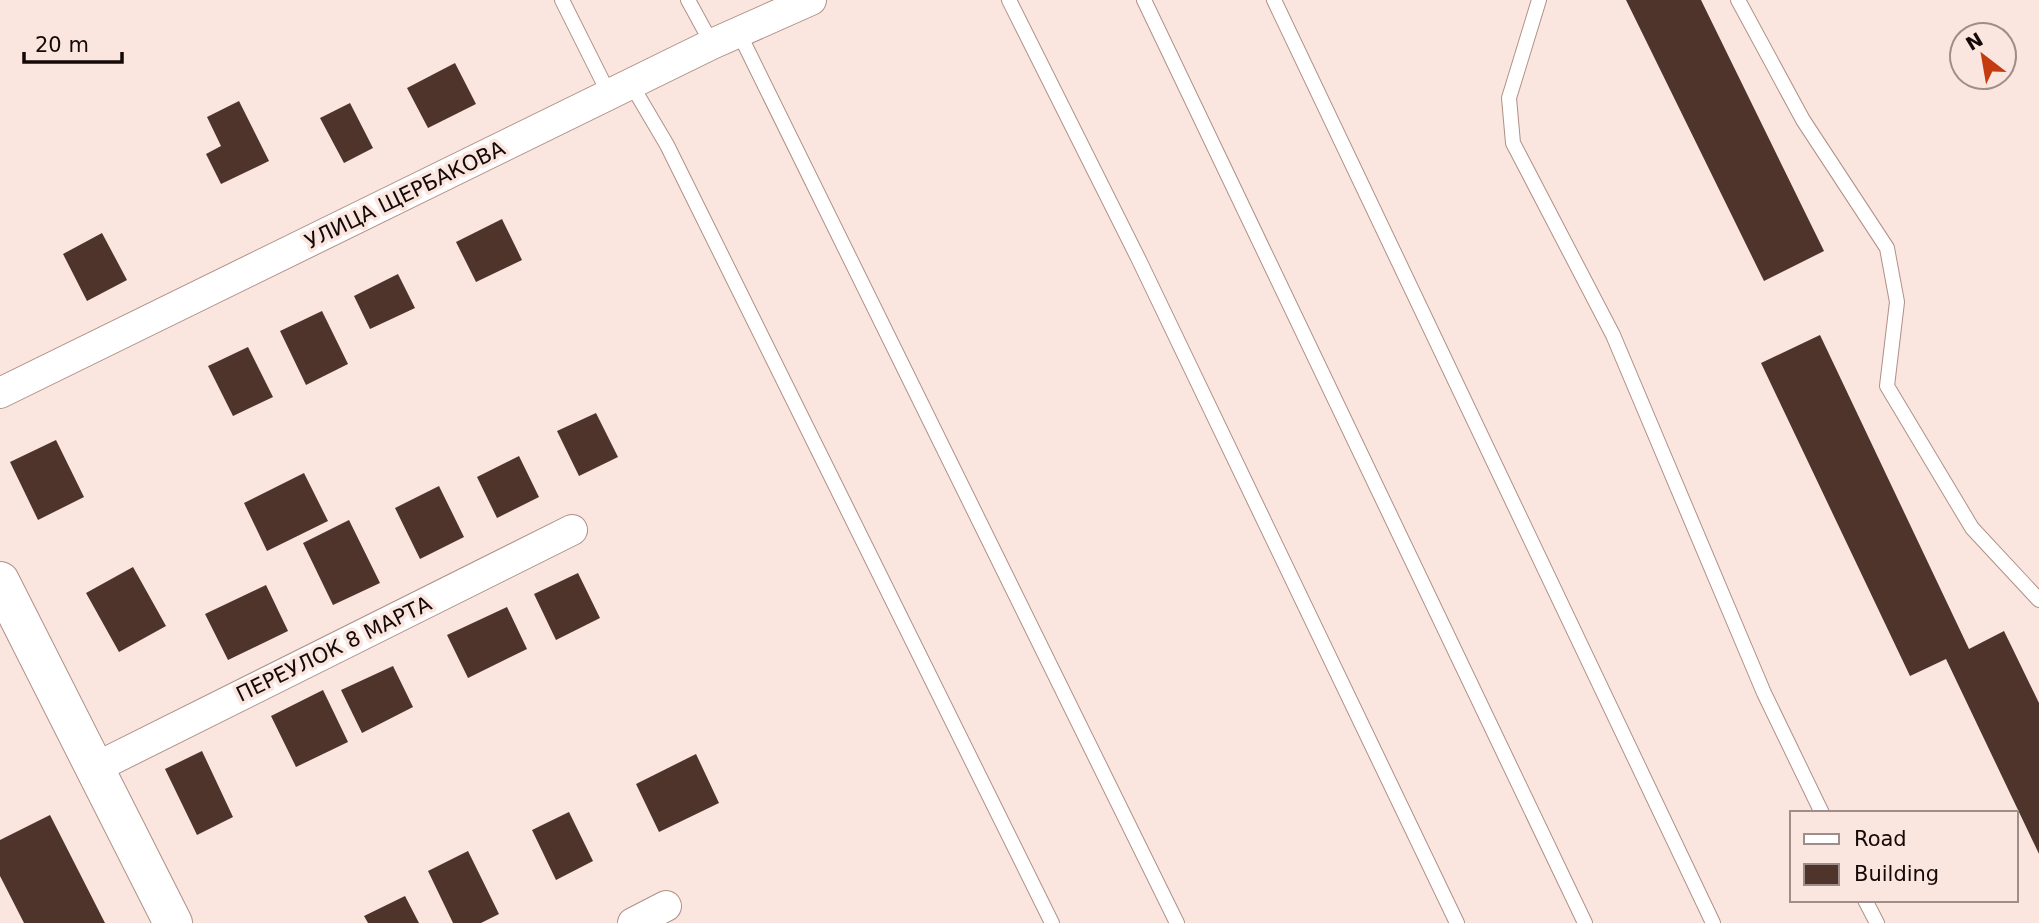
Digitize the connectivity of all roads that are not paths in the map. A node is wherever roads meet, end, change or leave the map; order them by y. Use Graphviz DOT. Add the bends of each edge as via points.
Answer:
graph roads {
  1 [pos="562,0"];
  2 [pos="688,0"];
  3 [pos="811,0"];
  4 [pos="1009,0"];
  5 [pos="1144,0"];
  6 [pos="1274,0"];
  7 [pos="1539,0"];
  8 [pos="1738,0"];
  9 [pos="725,38"];
  10 [pos="620,89"];
  11 [pos="0,393"];
  12 [pos="572,530"];
  13 [pos="0,581"];
  14 [pos="2039,600"];
  15 [pos="95,768"];
  16 [pos="1821,811"];
  17 [pos="1866,902"];
  18 [pos="666,906"];
  19 [pos="173,923"];
  20 [pos="633,923"];
  21 [pos="1052,923"];
  22 [pos="1177,923"];
  23 [pos="1457,923"];
  24 [pos="1585,923"];
  25 [pos="1713,923"];
  26 [pos="1877,923"];
  1 -- 10 [label="lane"];
  2 -- 9 [label="lane"];
  3 -- 9 [label="street, УЛИЦА ЩЕРБАКОВА"];
  4 -- 23 [label="lane"];
  5 -- 24 [label="lane"];
  6 -- 25 [label="lane"];
  7 -- 16 [label="lane" via="1509,98 1513,143 1613,335 1764,693"];
  8 -- 14 [label="lane" via="1803,120 1887,248 1897,302 1887,386 1972,528"];
  9 -- 10 [label="street, УЛИЦА ЩЕРБАКОВА"];
  9 -- 22 [label="lane"];
  10 -- 11 [label="street, УЛИЦА ЩЕРБАКОВА"];
  10 -- 21 [label="lane" via="667,145"];
  12 -- 15 [label="street, ПЕРЕУЛОК 8 МАРТА"];
  13 -- 15 [label="street"];
  15 -- 19 [label="street"];
  17 -- 26 [label="lane"];
  18 -- 20 [label="street"];
}
